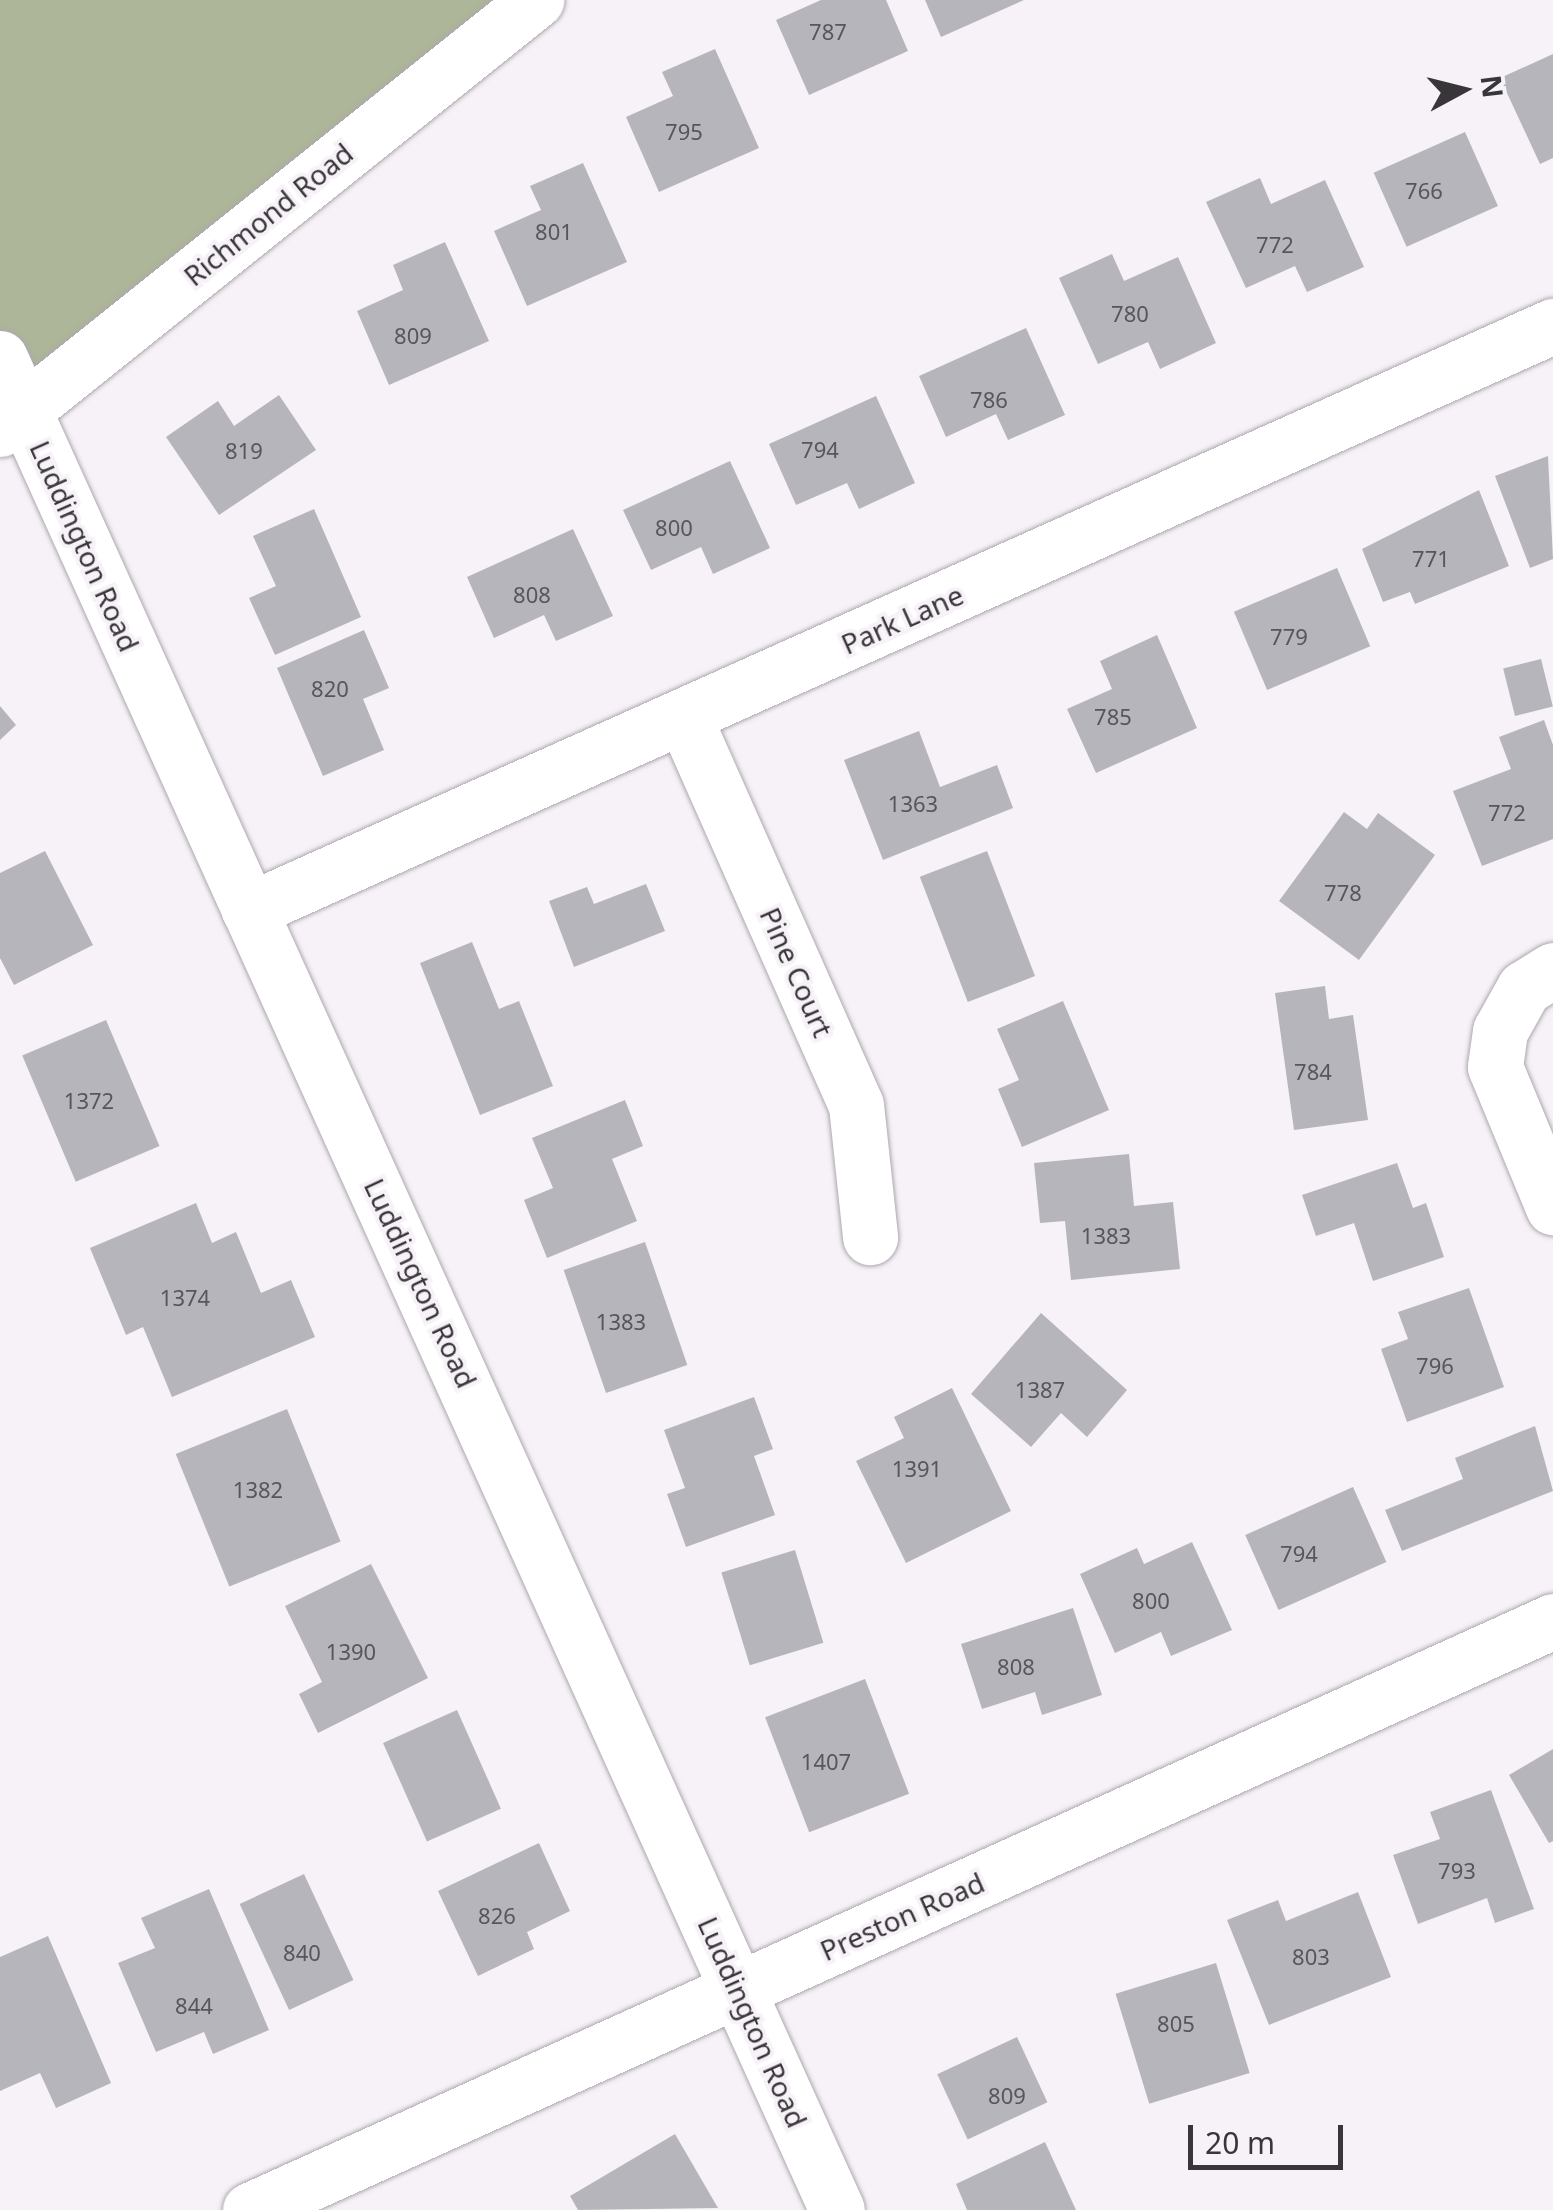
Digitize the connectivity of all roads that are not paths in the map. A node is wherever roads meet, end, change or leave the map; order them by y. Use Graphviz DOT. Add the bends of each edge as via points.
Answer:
graph roads {
  1 [pos="536,0"];
  2 [pos="1553,326"];
  3 [pos="0,358"];
  4 [pos="12,419"];
  5 [pos="684,717"];
  6 [pos="250,910"];
  7 [pos="1553,970"];
  8 [pos="1553,1208"];
  9 [pos="870,1236"];
  10 [pos="1553,1621"];
  11 [pos="739,1989"];
  12 [pos="250,2210"];
  13 [pos="837,2210"];
  1 -- 4 [label="street, Richmond Road"];
  2 -- 5 [label="street, Park Lane"];
  3 -- 4 [label="street, Luddington Road"];
  4 -- 6 [label="street, Luddington Road"];
  5 -- 6 [label="street, Park Lane"];
  5 -- 9 [label="street, Pine Court" via="856,1106"];
  6 -- 11 [label="street, Luddington Road"];
  7 -- 8 [label="street" via="1524,988 1500,1031 1495,1067"];
  10 -- 11 [label="street, Preston Road"];
  11 -- 12 [label="street, Preston Road"];
  11 -- 13 [label="street, Luddington Road"];
}
